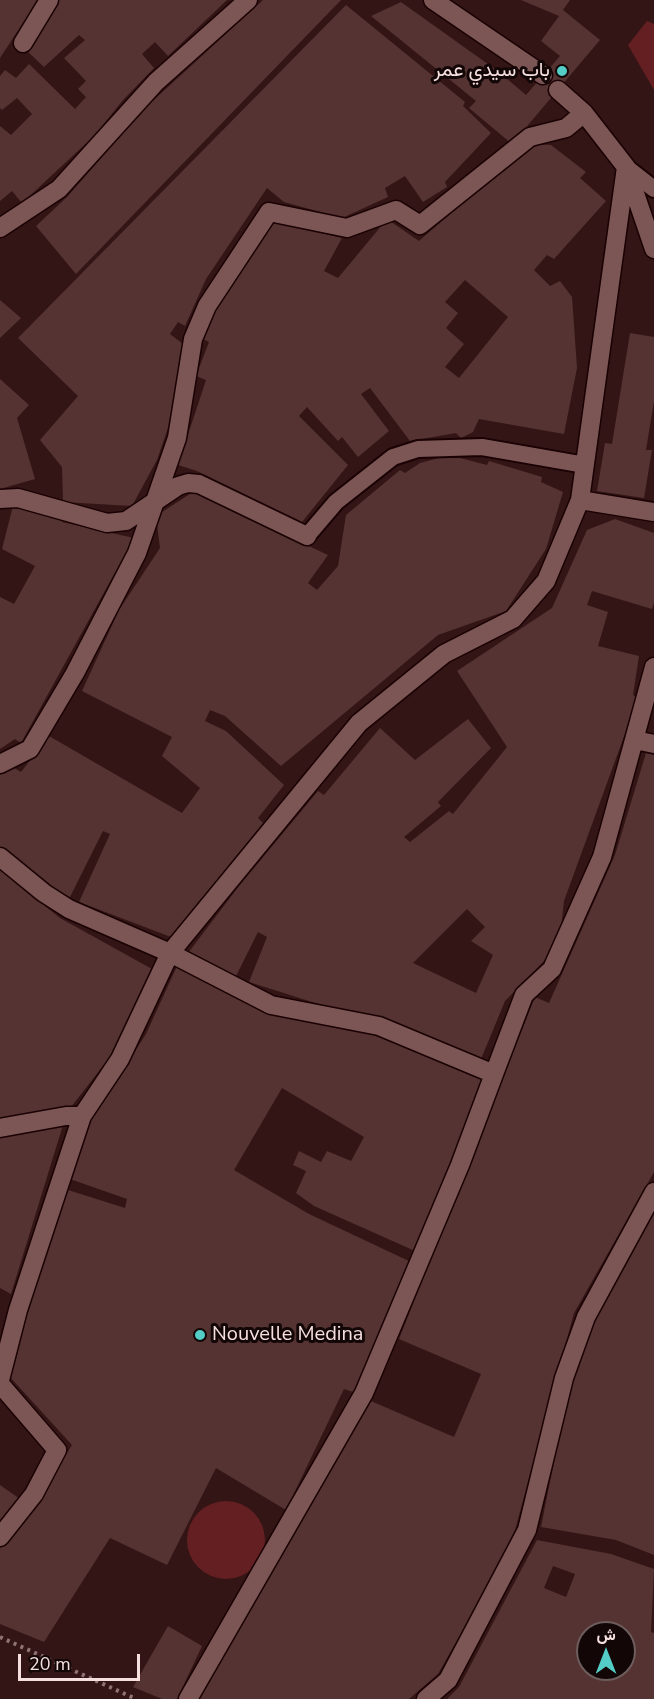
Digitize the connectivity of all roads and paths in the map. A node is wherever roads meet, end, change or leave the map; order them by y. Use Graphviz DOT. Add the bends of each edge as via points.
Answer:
graph roads {
  1 [pos="49,0"];
  2 [pos="248,0"];
  3 [pos="433,0"];
  4 [pos="23,43"];
  5 [pos="543,75"];
  6 [pos="558,90"];
  7 [pos="584,113"];
  8 [pos="626,167"];
  9 [pos="654,189"];
  10 [pos="0,228"];
  11 [pos="654,249"];
  12 [pos="585,465"];
  13 [pos="0,499"];
  14 [pos="580,500"];
  15 [pos="153,502"];
  16 [pos="654,512"];
  17 [pos="307,536"];
  18 [pos="654,667"];
  19 [pos="635,740"];
  20 [pos="654,744"];
  21 [pos="0,764"];
  22 [pos="0,857"];
  23 [pos="170,953"];
  24 [pos="494,1074"];
  25 [pos="82,1116"];
  26 [pos="0,1128"];
  27 [pos="654,1192"];
  28 [pos="0,1382"];
  29 [pos="0,1537"];
  30 [pos="0,1637"];
  31 [pos="136,1699"];
  32 [pos="188,1699"];
  33 [pos="426,1699"];
  1 -- 4 [label="street"];
  2 -- 10 [label="street" via="156,82 59,189"];
  3 -- 5 [label="street"];
  6 -- 7 [label="street"];
  7 -- 8 [label="street"];
  7 -- 15 [label="street" via="566,129 530,137 420,225 396,210 347,228 270,212 207,306 194,339 177,438"];
  8 -- 9 [label="lane"];
  8 -- 11 [label="street"];
  8 -- 12 [label="street"];
  12 -- 14 [label="street"];
  12 -- 17 [label="lane" via="482,447 418,449 393,457 336,502"];
  13 -- 15 [label="street" via="18,498 107,523 126,521"];
  14 -- 16 [label="street"];
  14 -- 23 [label="street" via="546,581 513,619 444,654 359,723"];
  15 -- 17 [label="street" via="178,486 199,484"];
  15 -- 21 [label="street" via="137,553 75,673 30,750"];
  18 -- 19 [label="street"];
  19 -- 20 [label="street"];
  19 -- 24 [label="street" via="602,857 552,969 525,994"];
  22 -- 23 [label="street" via="69,909"];
  23 -- 24 [label="street" via="271,1005 379,1026"];
  23 -- 25 [label="street" via="120,1059"];
  24 -- 32 [label="street" via="364,1394"];
  25 -- 26 [label="street"];
  25 -- 28 [label="street" via="18,1310"];
  27 -- 33 [label="street" via="586,1317 564,1378 527,1530 448,1680"];
  28 -- 29 [label="street" via="57,1450 34,1494"];
  30 -- 31 [label="path"];
}
